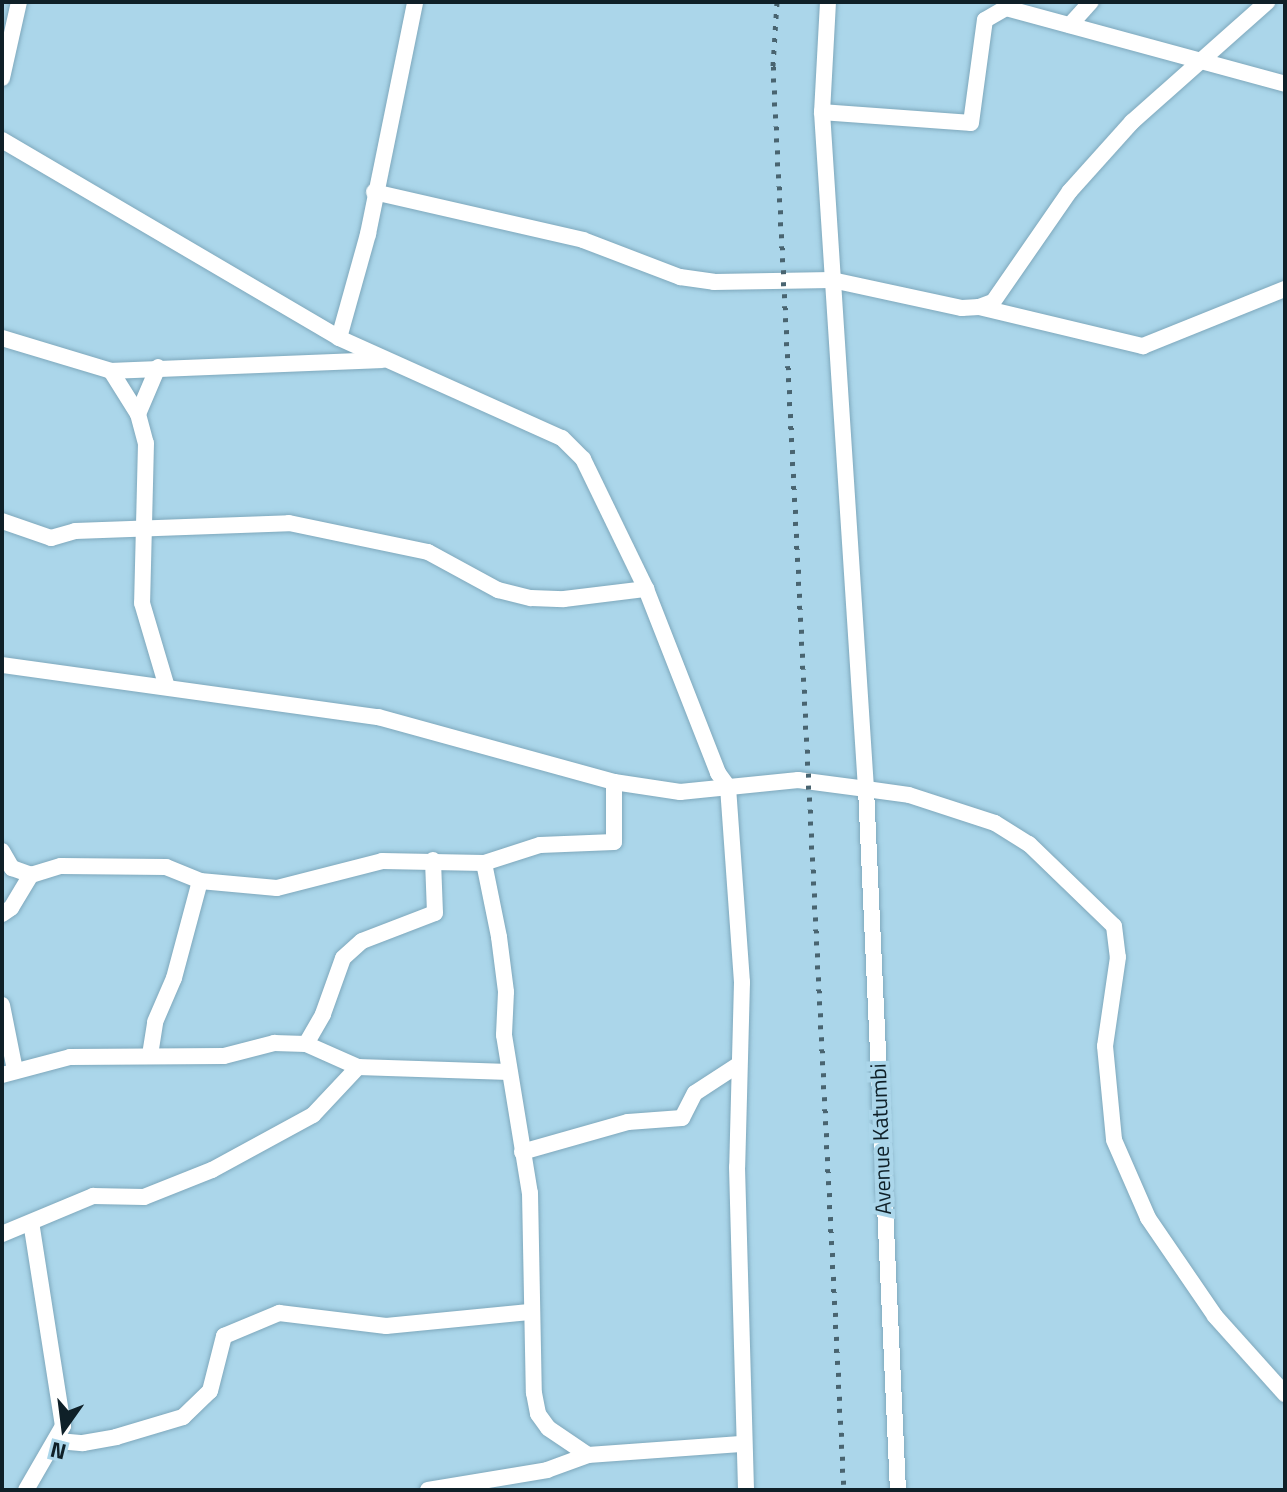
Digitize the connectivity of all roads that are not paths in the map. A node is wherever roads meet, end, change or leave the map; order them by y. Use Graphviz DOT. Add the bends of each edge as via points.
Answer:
graph roads {
  1 [pos="19,2"];
  2 [pos="415,2"];
  3 [pos="828,2"];
  4 [pos="1091,2"];
  5 [pos="1267,2"];
  6 [pos="1070,25"];
  7 [pos="1201,65"];
  8 [pos="2,78"];
  9 [pos="1285,84"];
  10 [pos="822,112"];
  11 [pos="2,140"];
  12 [pos="374,192"];
  13 [pos="832,280"];
  14 [pos="1285,289"];
  15 [pos="979,307"];
  16 [pos="2,338"];
  17 [pos="339,338"];
  18 [pos="388,359"];
  19 [pos="158,367"];
  20 [pos="111,371"];
  21 [pos="138,414"];
  22 [pos="2,521"];
  23 [pos="144,530"];
  24 [pos="646,589"];
  25 [pos="2,665"];
  26 [pos="166,684"];
  27 [pos="614,782"];
  28 [pos="728,787"];
  29 [pos="866,789"];
  30 [pos="2,851"];
  31 [pos="433,860"];
  32 [pos="484,863"];
  33 [pos="31,875"];
  34 [pos="200,881"];
  35 [pos="2,914"];
  36 [pos="2,1005"];
  37 [pos="306,1044"];
  38 [pos="150,1055"];
  39 [pos="738,1065"];
  40 [pos="358,1067"];
  41 [pos="8,1072"];
  42 [pos="509,1072"];
  43 [pos="522,1152"];
  44 [pos="31,1222"];
  45 [pos="2,1234"];
  46 [pos="529,1312"];
  47 [pos="1285,1394"];
  48 [pos="58,1441"];
  49 [pos="741,1444"];
  50 [pos="588,1455"];
  51 [pos="32,1487"];
  52 [pos="428,1490"];
  53 [pos="746,1490"];
  54 [pos="898,1490"];
  1 -- 8 [label="street"];
  2 -- 12 [label="street"];
  3 -- 10 [label="street, Avenue Katumbi"];
  4 -- 6 [label="street"];
  5 -- 7 [label="street"];
  6 -- 7 [label="street"];
  6 -- 10 [label="street" via="1019,8 1006,8 985,20 971,123"];
  7 -- 9 [label="street"];
  7 -- 15 [label="street" via="1132,122 1070,191 993,302"];
  10 -- 13 [label="street, Avenue Katumbi"];
  11 -- 17 [label="street"];
  12 -- 13 [label="street" via="583,240 680,277 714,282"];
  12 -- 17 [label="street"];
  13 -- 15 [label="street" via="962,308"];
  13 -- 29 [label="street, Avenue Katumbi"];
  14 -- 15 [label="street" via="1143,346"];
  16 -- 20 [label="street"];
  17 -- 18 [label="street"];
  18 -- 19 [label="street"];
  18 -- 24 [label="street" via="562,438 583,459"];
  19 -- 20 [label="street"];
  19 -- 21 [label="street"];
  20 -- 21 [label="street"];
  21 -- 23 [label="street" via="146,443"];
  22 -- 23 [label="street" via="51,538 75,531"];
  23 -- 24 [label="street" via="289,523 428,552 498,590 531,598"];
  23 -- 26 [label="street" via="142,603"];
  24 -- 28 [label="street"];
  25 -- 26 [label="street"];
  26 -- 27 [label="street" via="391,720"];
  27 -- 28 [label="street" via="680,792"];
  27 -- 32 [label="street" via="614,842 540,845"];
  28 -- 29 [label="street" via="798,780"];
  28 -- 39 [label="street" via="742,982"];
  29 -- 47 [label="street" via="909,795 995,823 1029,844 1114,926 1118,957 1105,1046 1114,1140 1148,1218 1215,1316"];
  29 -- 54 [label="street, Avenue Katumbi"];
  30 -- 33 [label="street" via="12,868"];
  31 -- 32 [label="street"];
  31 -- 34 [label="street" via="382,861 277,888"];
  31 -- 37 [label="street" via="435,913 362,941 343,958"];
  32 -- 42 [label="street" via="506,992"];
  33 -- 34 [label="street" via="61,866 121,865 166,867"];
  33 -- 35 [label="street"];
  34 -- 38 [label="street" via="174,978 155,1022"];
  36 -- 41 [label="street"];
  37 -- 38 [label="street" via="274,1043 224,1056"];
  37 -- 40 [label="street"];
  38 -- 41 [label="street" via="70,1057"];
  39 -- 43 [label="street" via="695,1093 682,1118 628,1122"];
  39 -- 49 [label="street"];
  40 -- 42 [label="street"];
  40 -- 44 [label="street" via="313,1115 212,1170 144,1197 93,1196"];
  42 -- 43 [label="street"];
  43 -- 46 [label="street" via="530,1193"];
  44 -- 45 [label="street"];
  44 -- 48 [label="street" via="62,1403"];
  46 -- 48 [label="street" via="386,1326 279,1313 224,1336 210,1391 183,1417 116,1437"];
  46 -- 50 [label="street" via="538,1414 548,1428"];
  48 -- 51 [label="street"];
  49 -- 50 [label="street"];
  49 -- 53 [label="street"];
  50 -- 52 [label="street" via="547,1470"];
}
